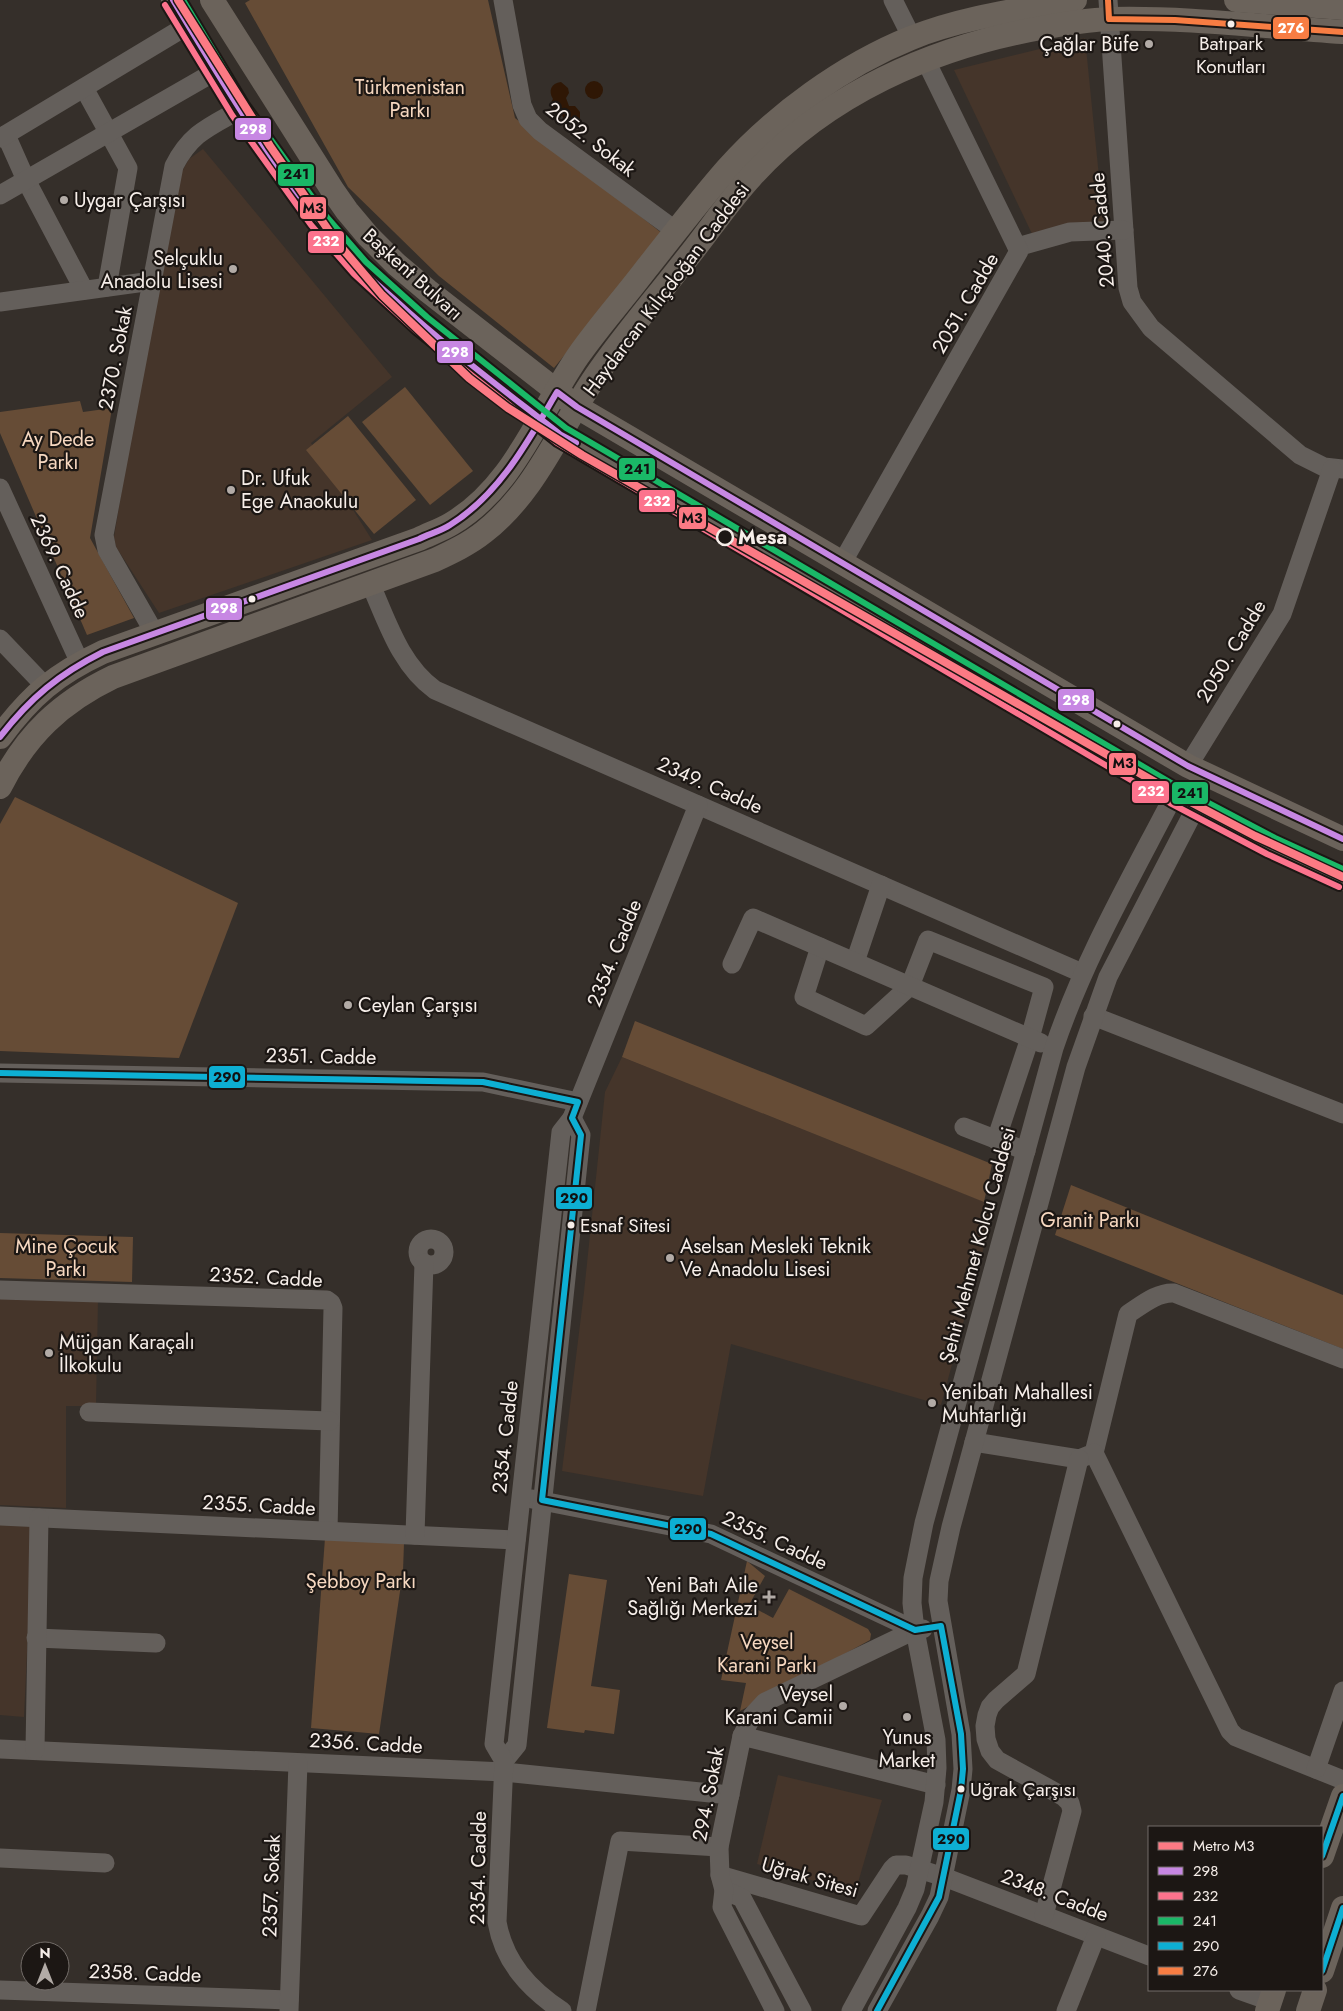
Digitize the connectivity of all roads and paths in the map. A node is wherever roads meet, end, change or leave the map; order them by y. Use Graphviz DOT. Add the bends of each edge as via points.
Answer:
graph roads {
  1 [pos="173,0"];
  2 [pos="212,0"];
  3 [pos="503,0"];
  4 [pos="893,0"];
  5 [pos="1075,0"];
  6 [pos="1236,0"];
  7 [pos="1343,8"];
  8 [pos="1108,10"];
  9 [pos="188,25"];
  10 [pos="1343,32"];
  11 [pos="912,38"];
  12 [pos="925,58"];
  13 [pos="216,71"];
  14 [pos="84,88"];
  15 [pos="239,110"];
  16 [pos="108,132"];
  17 [pos="3,136"];
  18 [pos="26,180"];
  19 [pos="0,195"];
  20 [pos="1124,230"];
  21 [pos="676,231"];
  22 [pos="1017,246"];
  23 [pos="152,281"];
  24 [pos="107,287"];
  25 [pos="84,290"];
  26 [pos="0,302"];
  27 [pos="557,392"];
  28 [pos="577,407"];
  29 [pos="541,419"];
  30 [pos="561,435"];
  31 [pos="1338,469"];
  32 [pos="1,492"];
  33 [pos="842,563"];
  34 [pos="370,584"];
  35 [pos="155,634"];
  36 [pos="0,639"];
  37 [pos="80,663"];
  38 [pos="45,686"];
  39 [pos="0,737"];
  40 [pos="1188,766"];
  41 [pos="0,787"];
  42 [pos="1174,794"];
  43 [pos="698,805"];
  44 [pos="1196,806"];
  45 [pos="1343,839"];
  46 [pos="1343,879"];
  47 [pos="881,885"];
  48 [pos="820,947"];
  49 [pos="855,962"];
  50 [pos="732,964"];
  51 [pos="1082,973"];
  52 [pos="910,986"];
  53 [pos="1093,1016"];
  54 [pos="1030,1038"];
  55 [pos="1054,1048"];
  56 [pos="0,1073"];
  57 [pos="575,1110"];
  58 [pos="1343,1114"];
  59 [pos="964,1127"];
  60 [pos="996,1140"];
  61 [pos="1026,1151"];
  62 [pos="424,1263"];
  63 [pos="0,1290"];
  64 [pos="1343,1359"];
  65 [pos="89,1412"];
  66 [pos="330,1420"];
  67 [pos="974,1442"];
  68 [pos="1086,1456"];
  69 [pos="520,1498"];
  70 [pos="542,1500"];
  71 [pos="0,1516"];
  72 [pos="39,1518"];
  73 [pos="328,1531"];
  74 [pos="415,1535"];
  75 [pos="516,1540"];
  76 [pos="941,1626"];
  77 [pos="915,1630"];
  78 [pos="36,1638"];
  79 [pos="156,1643"];
  80 [pos="945,1644"];
  81 [pos="918,1649"];
  82 [pos="1343,1692"];
  83 [pos="742,1736"];
  84 [pos="0,1749"];
  85 [pos="35,1750"];
  86 [pos="298,1763"];
  87 [pos="504,1767"];
  88 [pos="1316,1769"];
  89 [pos="1343,1780"];
  90 [pos="936,1785"];
  91 [pos="730,1794"];
  92 [pos="1343,1796"];
  93 [pos="719,1847"];
  94 [pos="1323,1853"];
  95 [pos="0,1858"];
  96 [pos="105,1863"];
  97 [pos="920,1870"];
  98 [pos="944,1877"];
  99 [pos="722,1882"];
  100 [pos="1343,1908"];
  101 [pos="1044,1915"];
  102 [pos="1096,1936"];
  103 [pos="1148,1956"];
  104 [pos="1323,1968"];
  105 [pos="0,1990"];
  106 [pos="1242,1991"];
  107 [pos="1315,1991"];
  108 [pos="1270,2001"];
  109 [pos="289,2006"];
  110 [pos="562,2011"];
  111 [pos="586,2011"];
  112 [pos="775,2011"];
  113 [pos="802,2011"];
  114 [pos="851,2011"];
  115 [pos="876,2011"];
  116 [pos="1066,2011"];
  117 [pos="1308,2011"];
  1 -- 9 [label="main road, Başkent Bulvarı"];
  2 -- 27 [label="main road, Başkent Bulvarı" via="333,191 368,236 428,291"];
  3 -- 21 [label="street, 2052. Sokak" via="522,105 528,119"];
  4 -- 11 [label="street"];
  5 -- 11 [label="main road, Haydarcan Kılıçdoğan Caddesi" via="980,17"];
  6 -- 7 [label="main road"];
  8 -- 10 [label="main road, Haydarcan Kılıçdoğan Caddesi" via="1175,20"];
  8 -- 12 [label="main road, Haydarcan Kılıçdoğan Caddesi" via="1060,24 988,38"];
  8 -- 20 [label="street, 2040. Cadde"];
  9 -- 13 [label="main road, Başkent Bulvarı"];
  9 -- 14 [label="street"];
  11 -- 21 [label="main road, Haydarcan Kılıçdoğan Caddesi" via="846,71 786,115 728,168"];
  12 -- 22 [label="street, 2051. Cadde"];
  12 -- 28 [label="main road, Haydarcan Kılıçdoğan Caddesi" via="833,107 752,176 598,372"];
  13 -- 15 [label="main road, Başkent Bulvarı"];
  13 -- 16 [label="street"];
  14 -- 16 [label="street"];
  14 -- 17 [label="street"];
  15 -- 23 [label="street, 2370. Sokak" via="202,130 188,142 174,166"];
  15 -- 29 [label="main road, Başkent Bulvarı" via="318,220 360,268 421,324"];
  16 -- 18 [label="street"];
  16 -- 24 [label="street" via="128,168"];
  17 -- 18 [label="street"];
  18 -- 19 [label="street"];
  18 -- 25 [label="street"];
  20 -- 22 [label="street" via="1070,232"];
  20 -- 31 [label="street, 2040. Cadde" via="1128,288 1132,302 1151,328 1300,455 1314,464"];
  21 -- 27 [label="main road, Haydarcan Kılıçdoğan Caddesi" via="578,356"];
  22 -- 33 [label="street, 2051. Cadde" via="1016,258"];
  23 -- 24 [label="street"];
  23 -- 35 [label="street, 2370. Sokak" via="104,535 107,550"];
  24 -- 25 [label="street"];
  25 -- 26 [label="street"];
  27 -- 28 [label="main road, Başkent Bulvarı"];
  27 -- 29 [label="main road, Haydarcan Kılıçdoğan Caddesi"];
  28 -- 30 [label="main road, Haydarcan Kılıçdoğan Caddesi"];
  28 -- 33 [label="main road, Başkent Bulvarı"];
  29 -- 30 [label="main road, Başkent Bulvarı"];
  29 -- 35 [label="main road, Haydarcan Kılıçdoğan Caddesi" via="494,489 476,507 450,525"];
  30 -- 34 [label="main road, Haydarcan Kılıçdoğan Caddesi" via="516,501 482,534 435,560"];
  30 -- 42 [label="main road, Başkent Bulvarı"];
  31 -- 40 [label="street, 2050. Cadde" via="1282,614"];
  32 -- 37 [label="street, 2369. Cadde"];
  33 -- 40 [label="main road, Başkent Bulvarı"];
  34 -- 41 [label="main road, Haydarcan Kılıçdoğan Caddesi" via="113,677 86,690 61,708 30,738"];
  34 -- 43 [label="street, 2349. Cadde" via="401,653 435,690"];
  35 -- 37 [label="main road, Haydarcan Kılıçdoğan Caddesi"];
  36 -- 38 [label="street"];
  37 -- 38 [label="main road, Haydarcan Kılıçdoğan Caddesi"];
  38 -- 39 [label="main road, Haydarcan Kılıçdoğan Caddesi"];
  40 -- 45 [label="main road, Başkent Bulvarı"];
  42 -- 44 [label="main road, Başkent Bulvarı"];
  42 -- 51 [label="street, Şehit Mehmet Kolcu Caddesi"];
  43 -- 47 [label="street, 2349. Cadde"];
  43 -- 57 [label="street, 2354. Cadde"];
  44 -- 46 [label="main road, Başkent Bulvarı"];
  44 -- 53 [label="street" via="1108,977"];
  47 -- 49 [label="street"];
  47 -- 51 [label="street, 2349. Cadde"];
  48 -- 49 [label="street"];
  48 -- 50 [label="street" via="753,918"];
  48 -- 52 [label="street" via="804,997 866,1026"];
  49 -- 52 [label="street"];
  51 -- 55 [label="street, Şehit Mehmet Kolcu Caddesi"];
  52 -- 54 [label="street"];
  52 -- 54 [label="street" via="928,940 1044,987"];
  53 -- 58 [label="street"];
  53 -- 67 [label="street" via="1076,1067"];
  54 -- 55 [label="street"];
  54 -- 60 [label="street"];
  55 -- 61 [label="street, Şehit Mehmet Kolcu Caddesi"];
  56 -- 57 [label="street, 2351. Cadde" via="483,1082"];
  57 -- 69 [label="street, 2354. Cadde" via="560,1132"];
  57 -- 70 [label="street" via="581,1135"];
  59 -- 60 [label="street"];
  60 -- 61 [label="street"];
  61 -- 77 [label="street, Şehit Mehmet Kolcu Caddesi" via="924,1523 913,1578"];
  62 -- 74 [label="street"];
  63 -- 66 [label="street, 2352. Cadde" via="327,1300 333,1308"];
  64 -- 68 [label="street" via="1174,1293 1159,1295 1128,1314"];
  65 -- 66 [label="street"];
  66 -- 73 [label="street, 2352. Cadde"];
  67 -- 68 [label="street"];
  67 -- 76 [label="street" via="939,1581"];
  68 -- 88 [label="street" via="1230,1732"];
  68 -- 101 [label="street" via="1026,1674 990,1707 985,1726 990,1751 997,1760 1070,1803 1072,1811"];
  69 -- 70 [label="street, 2355. Cadde"];
  69 -- 75 [label="street, 2354. Cadde"];
  70 -- 77 [label="street, 2355. Cadde" via="711,1534"];
  70 -- 87 [label="street" via="517,1745"];
  71 -- 72 [label="street, 2355. Cadde"];
  72 -- 73 [label="street, 2355. Cadde"];
  72 -- 78 [label="street"];
  73 -- 74 [label="street, 2355. Cadde"];
  74 -- 75 [label="street, 2355. Cadde"];
  75 -- 87 [label="street, 2354. Cadde" via="494,1744"];
  76 -- 77 [label="street, 294. Sokak"];
  76 -- 80 [label="street"];
  77 -- 81 [label="street, Şehit Mehmet Kolcu Caddesi"];
  77 -- 83 [label="street, 294. Sokak" via="765,1702 752,1716"];
  78 -- 79 [label="street"];
  78 -- 85 [label="street"];
  80 -- 81 [label="street"];
  80 -- 98 [label="street" via="961,1734 963,1769"];
  81 -- 90 [label="street, Şehit Mehmet Kolcu Caddesi" via="936,1740"];
  82 -- 88 [label="street"];
  83 -- 90 [label="street, 294. Sokak"];
  83 -- 91 [label="street, 294. Sokak"];
  84 -- 85 [label="street, 2356. Cadde"];
  85 -- 86 [label="street, 2356. Cadde"];
  86 -- 87 [label="street, 2356. Cadde"];
  86 -- 109 [label="street, 2357. Sokak"];
  87 -- 91 [label="street, 2356. Cadde"];
  87 -- 110 [label="street, 2354. Cadde" via="499,1936 518,1973"];
  88 -- 89 [label="street"];
  90 -- 97 [label="street, Şehit Mehmet Kolcu Caddesi"];
  91 -- 93 [label="street, 294. Sokak"];
  92 -- 94 [label="main road"];
  93 -- 99 [label="street, 294. Sokak"];
  93 -- 111 [label="street" via="620,1841"];
  95 -- 96 [label="street"];
  97 -- 98 [label="street, 2348. Cadde"];
  97 -- 99 [label="street, Uğrak Sitesi" via="896,1865 861,1916"];
  97 -- 114 [label="street, Şehit Mehmet Kolcu Caddesi" via="907,1908"];
  98 -- 101 [label="street, 2348. Cadde"];
  98 -- 115 [label="street" via="930,1916"];
  99 -- 112 [label="street, 294. Sokak" via="722,1907"];
  99 -- 113 [label="street" via="742,1898"];
  100 -- 104 [label="main road"];
  101 -- 102 [label="street, 2348. Cadde"];
  102 -- 103 [label="street, 2348. Cadde"];
  102 -- 116 [label="street"];
  105 -- 109 [label="street, 2358. Cadde"];
  106 -- 108 [label="street"];
  107 -- 117 [label="main road"];
}
